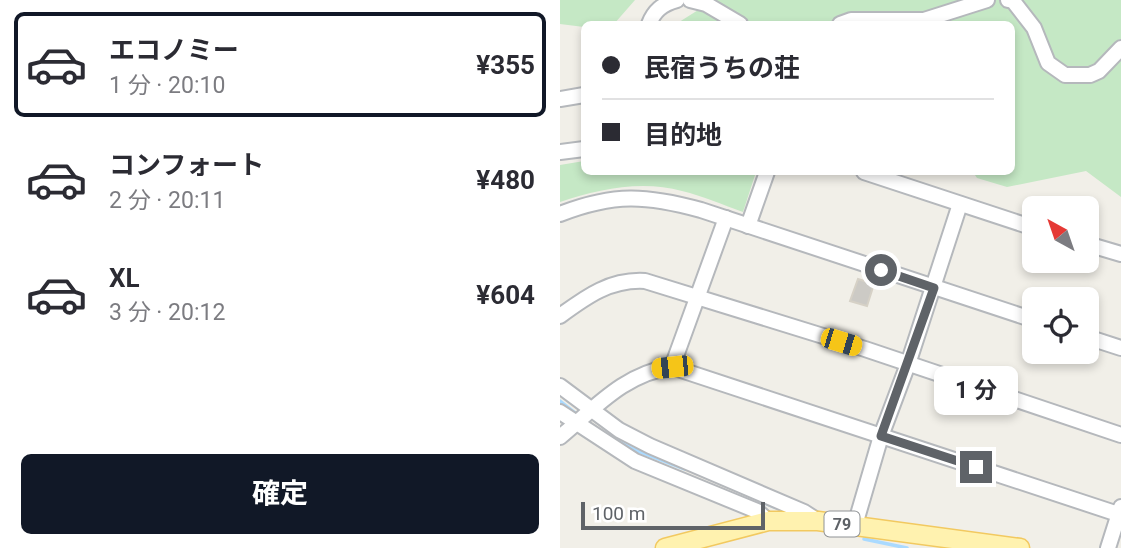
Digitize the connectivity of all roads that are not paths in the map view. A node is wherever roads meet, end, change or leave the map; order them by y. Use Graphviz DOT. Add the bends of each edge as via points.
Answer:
graph roads {
  1 [pos="677,0"];
  2 [pos="690,0"];
  3 [pos="987,0"];
  4 [pos="1008,0"];
  5 [pos="650,21"];
  6 [pos="735,21"];
  7 [pos="848,21"];
  8 [pos="1121,48"];
  9 [pos="581,96"];
  10 [pos="560,99"];
  11 [pos="581,149"];
  12 [pos="560,152"];
  13 [pos="766,175"];
  14 [pos="873,175"];
  15 [pos="960,204"];
  16 [pos="560,214"];
  17 [pos="726,218"];
  18 [pos="1022,224"];
  19 [pos="748,226"];
  20 [pos="1099,248"];
  21 [pos="1121,254"];
  22 [pos="934,288"];
  23 [pos="697,296"];
  24 [pos="560,316"];
  25 [pos="1022,316"];
  26 [pos="1099,341"];
  27 [pos="1121,348"];
  28 [pos="908,364"];
  29 [pos="672,367"];
  30 [pos="560,386"];
  31 [pos="560,412"];
  32 [pos="583,417"];
  33 [pos="1121,435"];
  34 [pos="881,436"];
  35 [pos="560,437"];
  36 [pos="1120,510"];
  37 [pos="768,521"];
  38 [pos="818,521"];
  39 [pos="855,525"];
  40 [pos="665,548"];
  41 [pos="1020,548"];
  42 [pos="1108,548"];
  1 -- 5 [label="street" via="655,11"];
  2 -- 6 [label="street"];
  3 -- 7 [label="street" via="924,20"];
  4 -- 8 [label="street" via="1034,28 1048,63 1065,75 1099,71"];
  9 -- 10 [label="street"];
  11 -- 12 [label="street"];
  13 -- 19 [label="street"];
  14 -- 15 [label="street"];
  15 -- 18 [label="street"];
  15 -- 22 [label="street"];
  16 -- 17 [label="street" via="584,204 634,197 660,199"];
  17 -- 19 [label="street"];
  17 -- 23 [label="street"];
  19 -- 22 [label="street"];
  20 -- 21 [label="street"];
  22 -- 25 [label="street"];
  22 -- 28 [label="street"];
  23 -- 24 [label="street" via="629,280 587,296"];
  23 -- 28 [label="street"];
  23 -- 29 [label="street"];
  26 -- 27 [label="street"];
  28 -- 33 [label="street"];
  28 -- 34 [label="street"];
  29 -- 32 [label="street" via="652,370 625,383"];
  29 -- 34 [label="street"];
  30 -- 32 [label="street"];
  31 -- 32 [label="street"];
  32 -- 35 [label="street"];
  32 -- 37 [label="street" via="635,461 757,512"];
  32 -- 38 [label="street"];
  34 -- 36 [label="street"];
  34 -- 39 [label="street"];
  36 -- 42 [label="street"];
  37 -- 38 [label="main road, 79"];
  37 -- 40 [label="main road, 79"];
  38 -- 39 [label="main road, 79"];
  39 -- 41 [label="main road, 79"];
}
